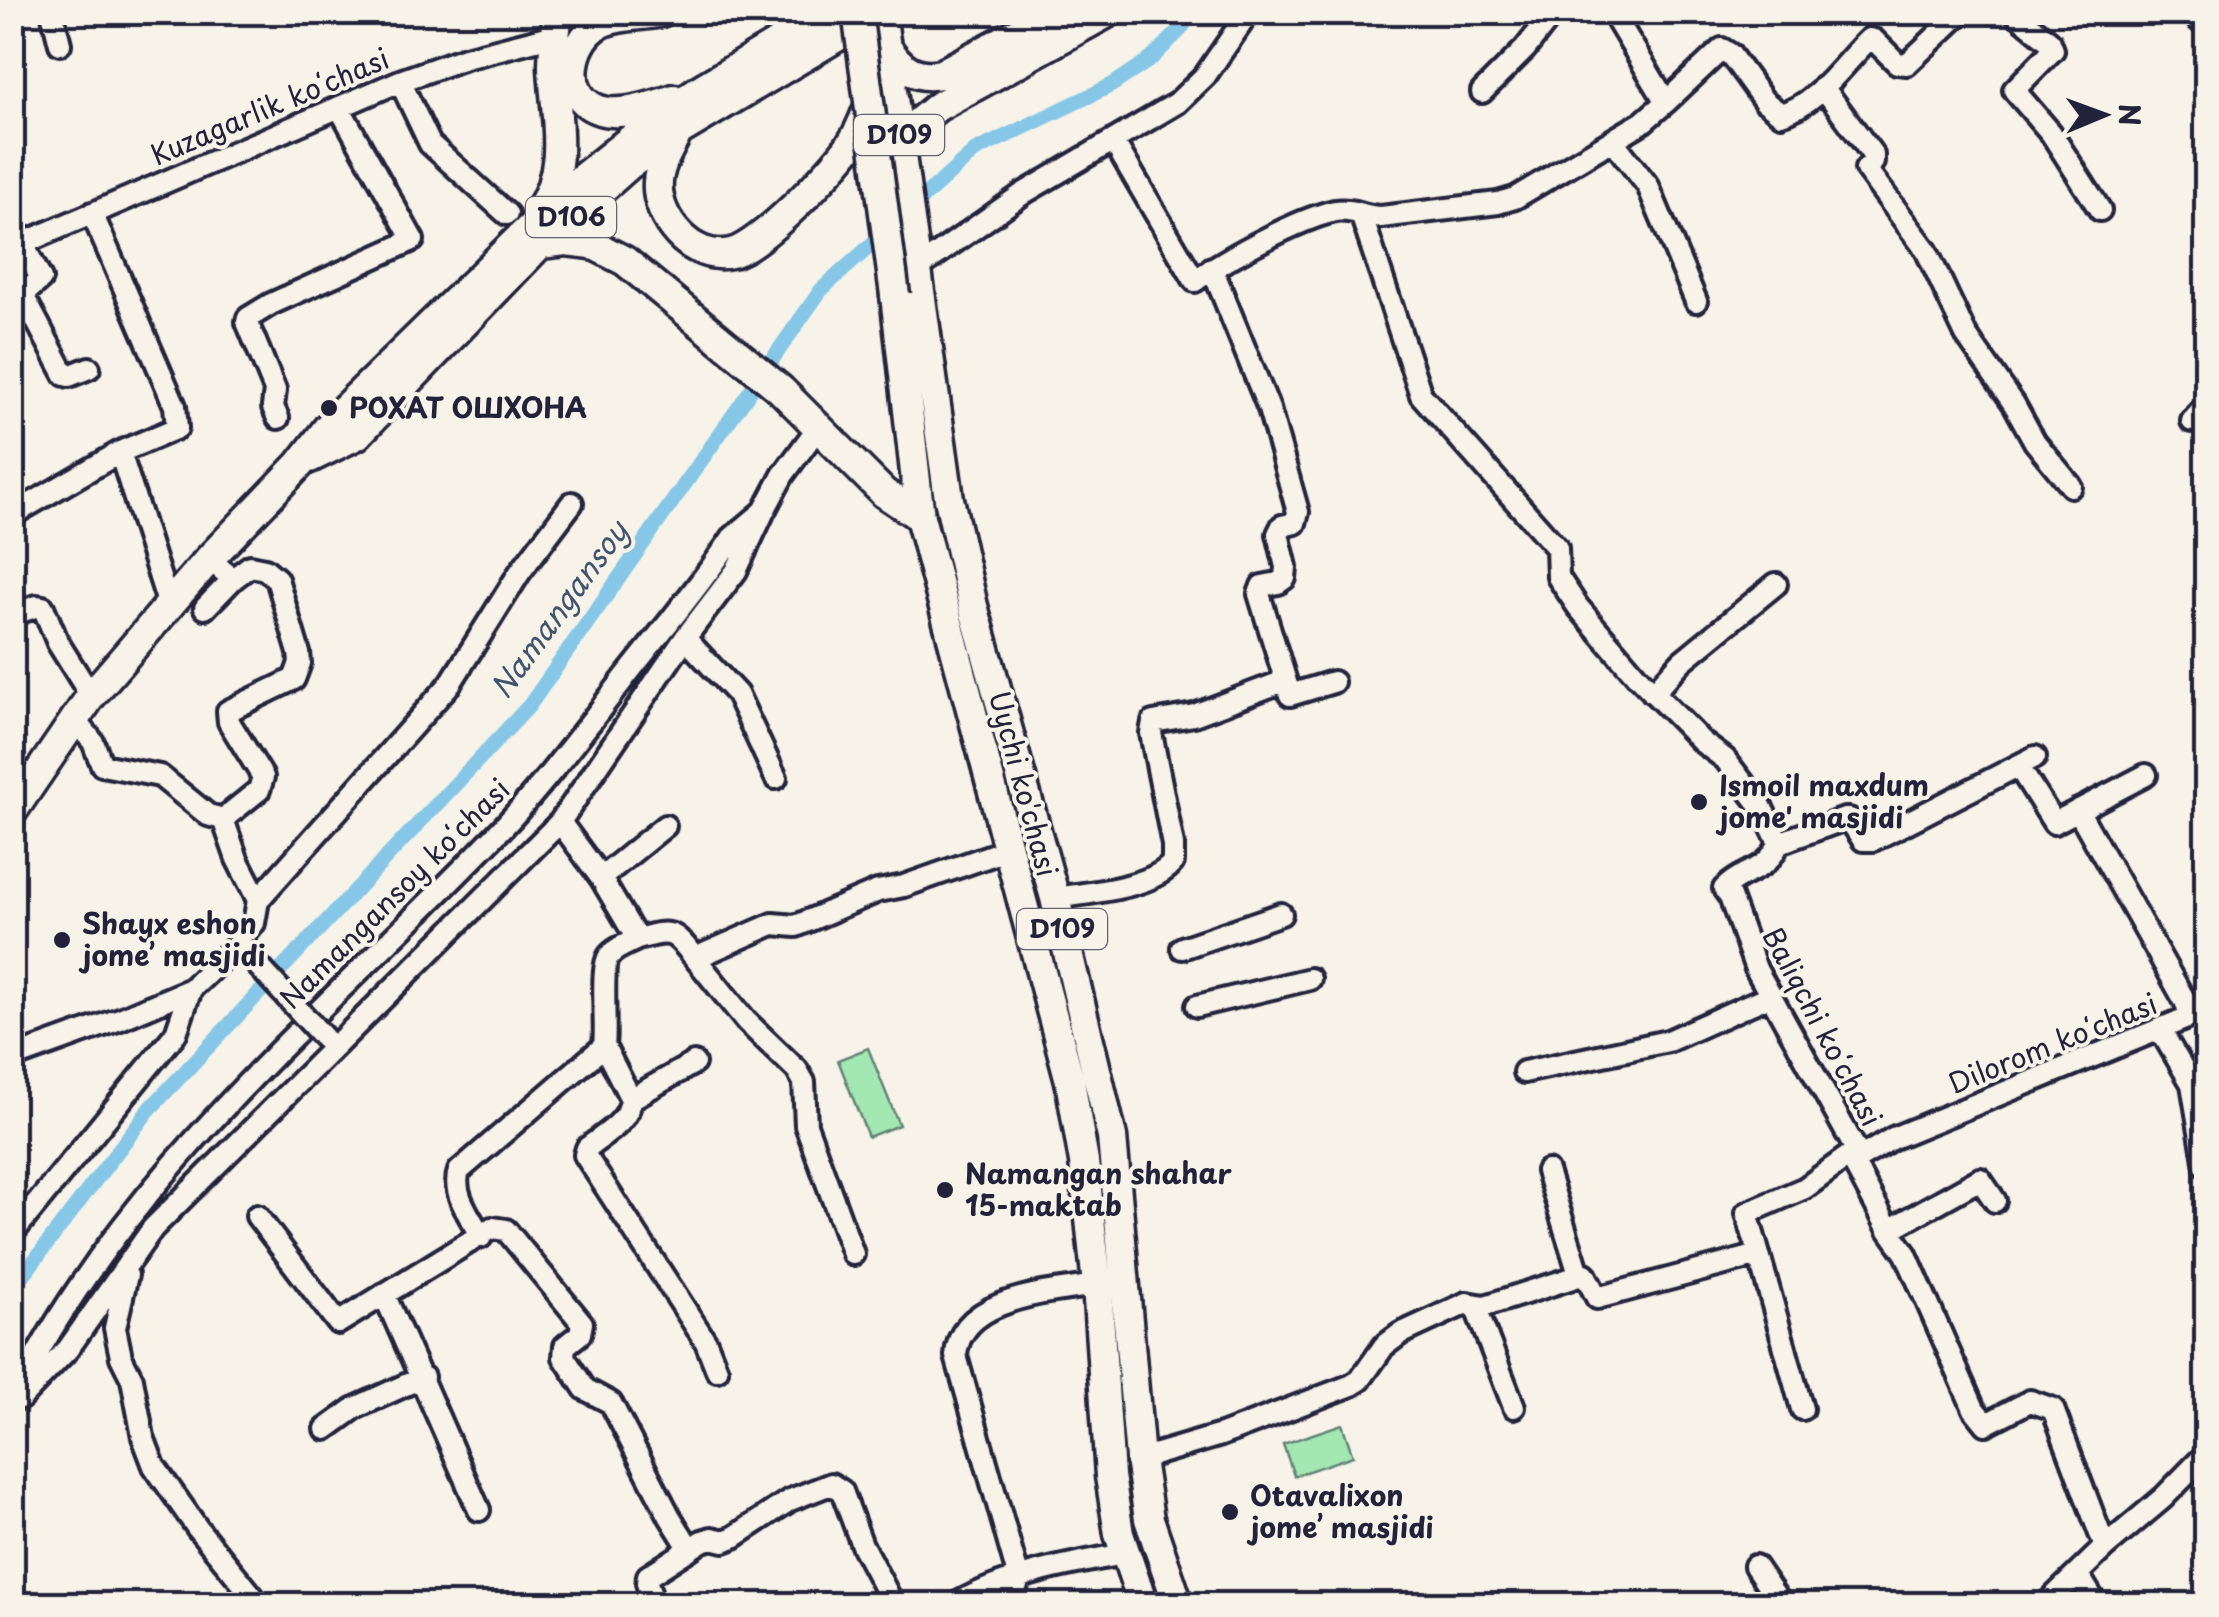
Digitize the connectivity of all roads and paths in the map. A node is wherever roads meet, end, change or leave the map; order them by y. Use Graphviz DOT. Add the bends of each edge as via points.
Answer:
graph roads {
  1 [pos="52,12"];
  2 [pos="661,12"];
  3 [pos="830,12"];
  4 [pos="857,12"];
  5 [pos="879,12"];
  6 [pos="1056,12"];
  7 [pos="1109,12"];
  8 [pos="1249,12"];
  9 [pos="1554,12"];
  10 [pos="1612,12"];
  11 [pos="1962,12"];
  12 [pos="2014,12"];
  13 [pos="2189,12"];
  14 [pos="557,24"];
  15 [pos="2206,26"];
  16 [pos="60,44"];
  17 [pos="886,44"];
  18 [pos="400,81"];
  19 [pos="1823,87"];
  20 [pos="700,90"];
  21 [pos="1482,92"];
  22 [pos="1666,102"];
  23 [pos="339,107"];
  24 [pos="868,110"];
  25 [pos="679,131"];
  26 [pos="1613,141"];
  27 [pos="1114,142"];
  28 [pos="901,150"];
  29 [pos="2100,210"];
  30 [pos="92,213"];
  31 [pos="1362,217"];
  32 [pos="523,232"];
  33 [pos="18,246"];
  34 [pos="917,263"];
  35 [pos="1212,268"];
  36 [pos="1696,300"];
  37 [pos="88,368"];
  38 [pos="922,415"];
  39 [pos="278,418"];
  40 [pos="818,426"];
  41 [pos="120,452"];
  42 [pos="2071,486"];
  43 [pos="572,503"];
  44 [pos="764,511"];
  45 [pos="12,515"];
  46 [pos="920,517"];
  47 [pos="209,559"];
  48 [pos="232,580"];
  49 [pos="1776,584"];
  50 [pos="169,606"];
  51 [pos="205,608"];
  52 [pos="12,615"];
  53 [pos="685,638"];
  54 [pos="1284,682"];
  55 [pos="1333,682"];
  56 [pos="1654,693"];
  57 [pos="83,708"];
  58 [pos="2146,774"];
  59 [pos="776,778"];
  60 [pos="2078,810"];
  61 [pos="12,812"];
  62 [pos="224,819"];
  63 [pos="560,822"];
  64 [pos="665,826"];
  65 [pos="1779,843"];
  66 [pos="1010,849"];
  67 [pos="601,878"];
  68 [pos="1054,898"];
  69 [pos="258,900"];
  70 [pos="1281,914"];
  71 [pos="637,939"];
  72 [pos="240,946"];
  73 [pos="1182,948"];
  74 [pos="695,958"];
  75 [pos="1310,979"];
  76 [pos="190,989"];
  77 [pos="1771,996"];
  78 [pos="1198,1006"];
  79 [pos="2161,1031"];
  80 [pos="328,1043"];
  81 [pos="604,1046"];
  82 [pos="12,1058"];
  83 [pos="694,1063"];
  84 [pos="1524,1072"];
  85 [pos="631,1099"];
  86 [pos="1856,1155"];
  87 [pos="2206,1167"];
  88 [pos="1547,1171"];
  89 [pos="1995,1201"];
  90 [pos="258,1216"];
  91 [pos="1889,1230"];
  92 [pos="12,1234"];
  93 [pos="481,1237"];
  94 [pos="853,1254"];
  95 [pos="1759,1256"];
  96 [pos="131,1260"];
  97 [pos="1579,1274"];
  98 [pos="1097,1286"];
  99 [pos="384,1294"];
  100 [pos="1475,1306"];
  101 [pos="716,1370"];
  102 [pos="423,1377"];
  103 [pos="12,1404"];
  104 [pos="1514,1407"];
  105 [pos="1802,1409"];
  106 [pos="326,1429"];
  107 [pos="2206,1454"];
  108 [pos="1140,1459"];
  109 [pos="480,1510"];
  110 [pos="2105,1547"];
  111 [pos="690,1550"];
  112 [pos="1126,1554"];
  113 [pos="1754,1566"];
  114 [pos="2078,1576"];
  115 [pos="1019,1579"];
  116 [pos="259,1604"];
  117 [pos="654,1604"];
  118 [pos="893,1604"];
  119 [pos="956,1604"];
  120 [pos="1012,1604"];
  121 [pos="1142,1604"];
  122 [pos="1178,1604"];
  123 [pos="1781,1604"];
  124 [pos="2046,1604"];
  125 [pos="2096,1604"];
  1 -- 16 [label="street"];
  2 -- 20 [label="main road" via="606,21 586,34 573,62 580,93 597,110 620,112"];
  3 -- 20 [label="main road, D106"];
  4 -- 24 [label="main road, D109, bridge"];
  5 -- 17 [label="main road, D109"];
  5 -- 25 [label="main road, D106"];
  6 -- 17 [label="main road" via="941,74 903,69"];
  7 -- 28 [label="main road" via="937,107"];
  8 -- 27 [label="street" via="1178,103"];
  9 -- 21 [label="street"];
  10 -- 22 [label="street"];
  11 -- 19 [label="street" via="1908,64 1897,63 1869,39"];
  12 -- 29 [label="street" via="2052,50 2014,90"];
  13 -- 15 [label="street"];
  14 -- 18 [label="street, Kuzagarlik koʻchasi"];
  14 -- 32 [label="main road" via="558,160 551,193"];
  17 -- 28 [label="main road, D109"];
  18 -- 23 [label="street, Kuzagarlik koʻchasi"];
  18 -- 32 [label="street" via="430,144"];
  19 -- 22 [label="street" via="1781,114 1722,49"];
  19 -- 42 [label="street" via="1873,156 1866,170 1926,250 1966,334"];
  20 -- 32 [label="main road, D106"];
  22 -- 26 [label="street"];
  23 -- 30 [label="street, Kuzagarlik koʻchasi"];
  23 -- 39 [label="street" via="414,240 248,318 275,390"];
  24 -- 25 [label="main road" via="832,168 750,246 730,253 689,243 671,228 658,201 658,178"];
  24 -- 38 [label="main road, Uychi ko'chasi / D109, bridge" via="895,295"];
  25 -- 32 [label="main road, D106"];
  26 -- 31 [label="street" via="1531,191 1498,203"];
  26 -- 36 [label="street" via="1648,186"];
  27 -- 34 [label="street"];
  27 -- 35 [label="street" via="1195,281"];
  28 -- 34 [label="main road, D109"];
  30 -- 33 [label="street, Kuzagarlik koʻchasi"];
  30 -- 41 [label="street" via="178,422 172,431"];
  31 -- 35 [label="street" via="1331,212"];
  31 -- 56 [label="street" via="1429,407 1557,548 1563,587"];
  32 -- 40 [label="main road" via="608,250"];
  32 -- 47 [label="main road, D106" via="504,266 357,435 300,464"];
  33 -- 37 [label="street" via="41,279 25,299 65,374"];
  34 -- 38 [label="main road, Uychi ko'chasi / D109"];
  35 -- 54 [label="street" via="1269,409 1298,518 1279,528 1285,578 1262,586 1259,594"];
  38 -- 46 [label="main road, Uychi ko'chasi / D109"];
  38 -- 68 [label="main road, Uychi ko'chasi / D109"];
  40 -- 44 [label="street, Namangansoy koʻchasi"];
  40 -- 46 [label="main road" via="884,493"];
  41 -- 45 [label="street"];
  41 -- 50 [label="street"];
  43 -- 69 [label="street" via="450,684"];
  44 -- 53 [label="street" via="736,571"];
  44 -- 103 [label="street, Namangansoy koʻchasi" via="732,538 538,789 152,1188 54,1321"];
  46 -- 66 [label="main road, Uychi ko'chasi / D109"];
  47 -- 48 [label="street"];
  47 -- 50 [label="main road, D106"];
  48 -- 51 [label="street"];
  48 -- 62 [label="street" via="250,566 277,579 300,663 294,679 228,712 262,784"];
  49 -- 56 [label="street" via="1682,661"];
  50 -- 57 [label="main road, D106"];
  52 -- 57 [label="street" via="43,607"];
  53 -- 59 [label="street" via="737,694"];
  53 -- 63 [label="street"];
  54 -- 55 [label="street" via="1290,696"];
  54 -- 68 [label="street" via="1194,715 1153,722 1173,862 1144,880"];
  56 -- 65 [label="street" via="1726,759"];
  57 -- 61 [label="main road, D106"];
  57 -- 62 [label="street" via="102,765 160,776 208,816"];
  58 -- 60 [label="street"];
  60 -- 65 [label="street" via="2050,821 2027,762 1873,840 1863,840 1845,819"];
  60 -- 79 [label="street, Dilorom koʻchasi" via="2189,1011"];
  62 -- 69 [label="street"];
  63 -- 67 [label="street"];
  63 -- 80 [label="street"];
  64 -- 67 [label="street"];
  65 -- 77 [label="street, Baliqchi koʻchasi" via="1766,865 1724,889"];
  66 -- 74 [label="street" via="878,891 796,926 772,924"];
  66 -- 98 [label="main road, Uychi ko'chasi / D109" via="1070,1082"];
  67 -- 71 [label="street"];
  68 -- 108 [label="main road, Uychi ko'chasi / D109" via="1112,1137"];
  69 -- 72 [label="street"];
  70 -- 73 [label="street"];
  71 -- 74 [label="street" via="675,934"];
  71 -- 81 [label="street" via="604,964"];
  72 -- 76 [label="street"];
  72 -- 80 [label="street, bridge"];
  74 -- 94 [label="street" via="804,1082 806,1125"];
  75 -- 78 [label="street"];
  76 -- 82 [label="street"];
  76 -- 92 [label="street" via="176,1033"];
  77 -- 84 [label="street" via="1668,1041"];
  77 -- 86 [label="street, Baliqchi koʻchasi"];
  79 -- 86 [label="street, Dilorom koʻchasi"];
  79 -- 87 [label="street" via="2192,1084"];
  80 -- 96 [label="street" via="153,1228"];
  81 -- 85 [label="street"];
  81 -- 93 [label="street" via="459,1171 461,1200"];
  83 -- 85 [label="street"];
  85 -- 101 [label="street" via="626,1116 585,1154 706,1342"];
  86 -- 91 [label="street, Baliqchi koʻchasi" via="1854,1164"];
  86 -- 95 [label="street, Dilorom koʻchasi" via="1748,1213"];
  88 -- 97 [label="street"];
  89 -- 91 [label="street" via="1980,1179"];
  90 -- 99 [label="street" via="338,1323"];
  91 -- 110 [label="street, Baliqchi koʻchasi" via="1984,1423 2030,1401 2053,1409"];
  93 -- 99 [label="street"];
  93 -- 111 [label="street" via="496,1227 506,1230 578,1317 582,1329 564,1357 586,1389 612,1403"];
  95 -- 97 [label="street" via="1597,1298"];
  95 -- 105 [label="street"];
  96 -- 103 [label="street" via="68,1349"];
  96 -- 116 [label="street" via="115,1328 142,1437 198,1529"];
  97 -- 100 [label="street"];
  98 -- 112 [label="main road, Uychi ko'chasi / D109" via="1110,1476"];
  98 -- 115 [label="street" via="982,1313 956,1344"];
  99 -- 102 [label="street"];
  100 -- 104 [label="street"];
  100 -- 108 [label="street" via="1400,1334 1352,1384"];
  102 -- 106 [label="street"];
  102 -- 109 [label="street"];
  107 -- 110 [label="street"];
  108 -- 122 [label="main road, Uychi ko'chasi / D109" via="1149,1519"];
  110 -- 114 [label="street"];
  111 -- 117 [label="street" via="648,1576"];
  111 -- 118 [label="street" via="708,1539 734,1537 816,1487 836,1485"];
  112 -- 115 [label="street"];
  112 -- 121 [label="main road, Uychi ko'chasi / D109"];
  113 -- 123 [label="street"];
  114 -- 124 [label="street"];
  114 -- 125 [label="street"];
  115 -- 119 [label="street"];
  115 -- 120 [label="street"];
}
